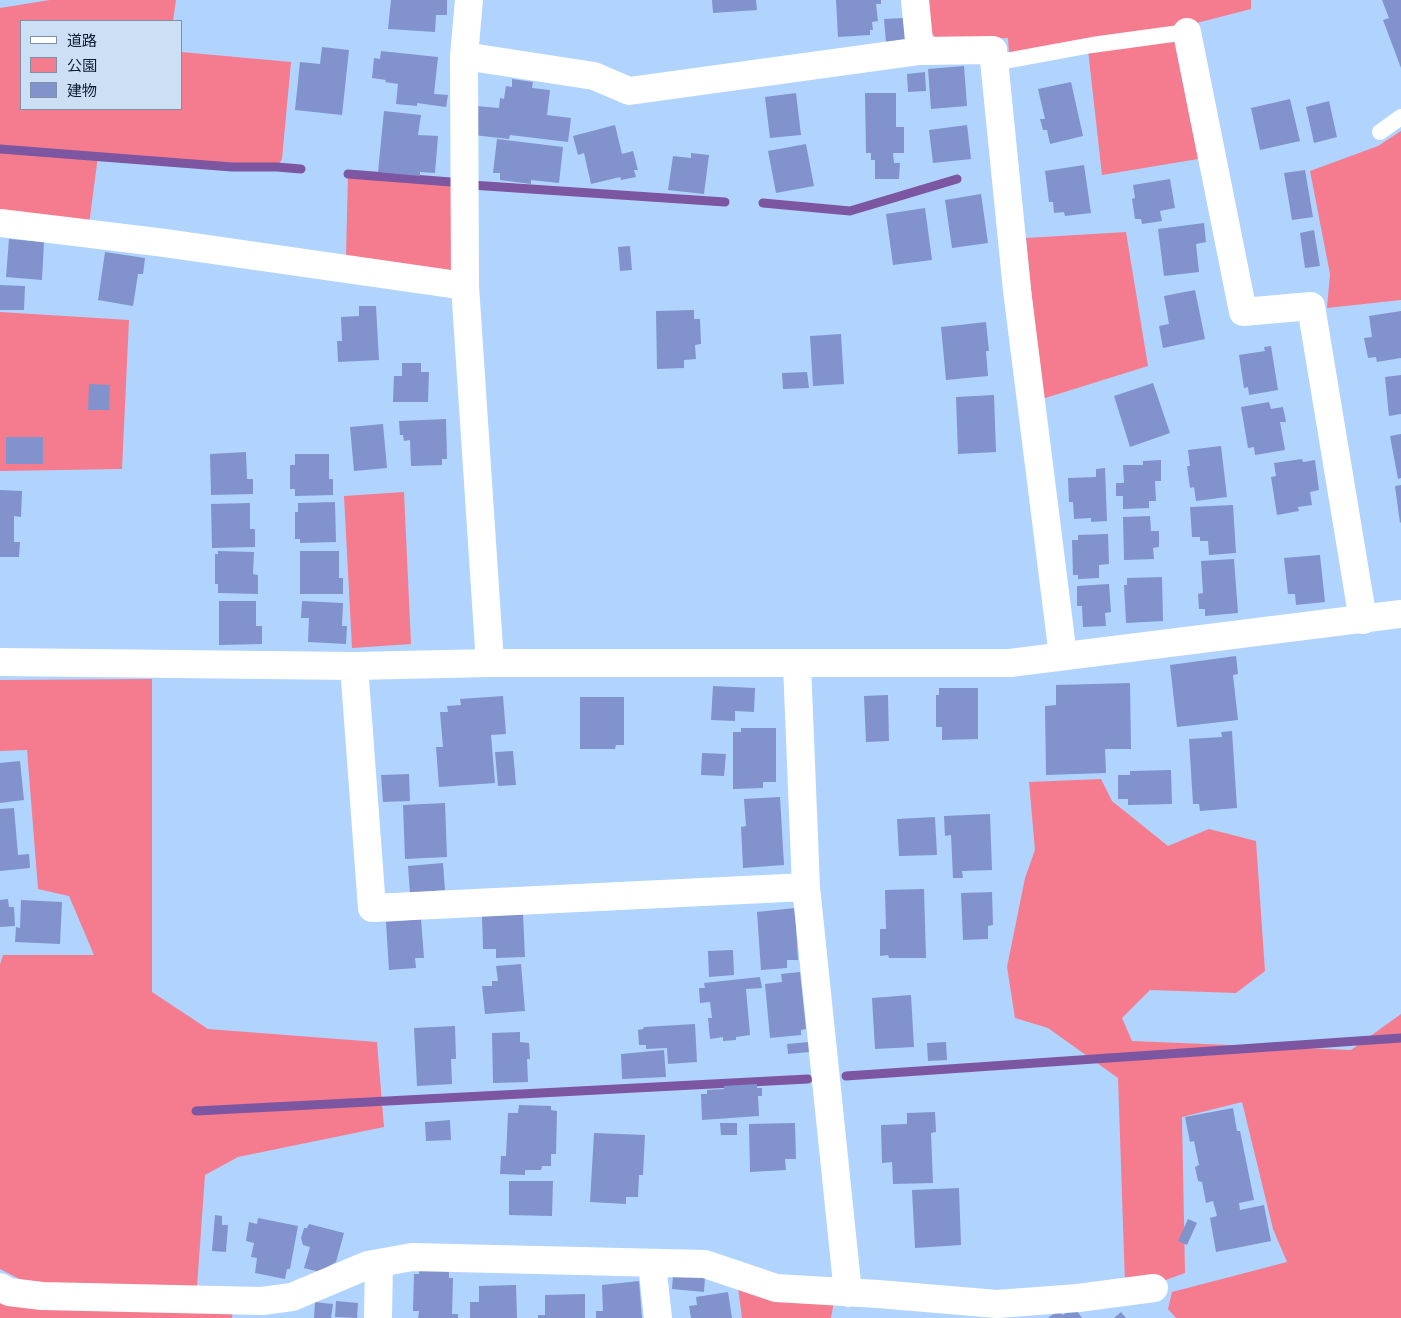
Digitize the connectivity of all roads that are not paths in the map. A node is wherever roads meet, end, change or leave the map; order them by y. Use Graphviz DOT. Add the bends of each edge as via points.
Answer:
graph roads {
  1 [pos="470,0"];
  2 [pos="915,0"];
  3 [pos="1187,32"];
  4 [pos="920,51"];
  5 [pos="464,56"];
  6 [pos="994,63"];
  7 [pos="1401,117"];
  8 [pos="1380,132"];
  9 [pos="0,223"];
  10 [pos="464,286"];
  11 [pos="1401,614"];
  12 [pos="1363,620"];
  13 [pos="1063,656"];
  14 [pos="0,662"];
  15 [pos="490,663"];
  16 [pos="797,664"];
  17 [pos="354,666"];
  18 [pos="806,887"];
  19 [pos="379,1263"];
  20 [pos="652,1264"];
  21 [pos="0,1287"];
  22 [pos="1154,1288"];
  23 [pos="848,1293"];
  24 [pos="378,1318"];
  25 [pos="658,1318"];
  1 -- 5 [label="street"];
  2 -- 4 [label="street"];
  3 -- 6 [label="lane"];
  3 -- 12 [label="street" via="1243,312 1311,306"];
  4 -- 5 [label="street" via="629,91 594,76"];
  4 -- 6 [label="street" via="993,50"];
  5 -- 10 [label="street"];
  6 -- 13 [label="street" via="1017,290"];
  7 -- 8 [label="lane"];
  9 -- 10 [label="street"];
  10 -- 15 [label="street"];
  11 -- 12 [label="street"];
  12 -- 13 [label="street"];
  13 -- 16 [label="street" via="1010,663"];
  14 -- 17 [label="street"];
  15 -- 16 [label="street"];
  15 -- 17 [label="street"];
  16 -- 18 [label="street"];
  17 -- 18 [label="street" via="372,908"];
  18 -- 23 [label="street"];
  19 -- 20 [label="street" via="412,1257"];
  19 -- 21 [label="street" via="292,1297 262,1301 42,1296 8,1292"];
  19 -- 24 [label="street"];
  20 -- 23 [label="street" via="705,1264 776,1288"];
  20 -- 25 [label="street"];
  22 -- 23 [label="street" via="997,1304"];
}
